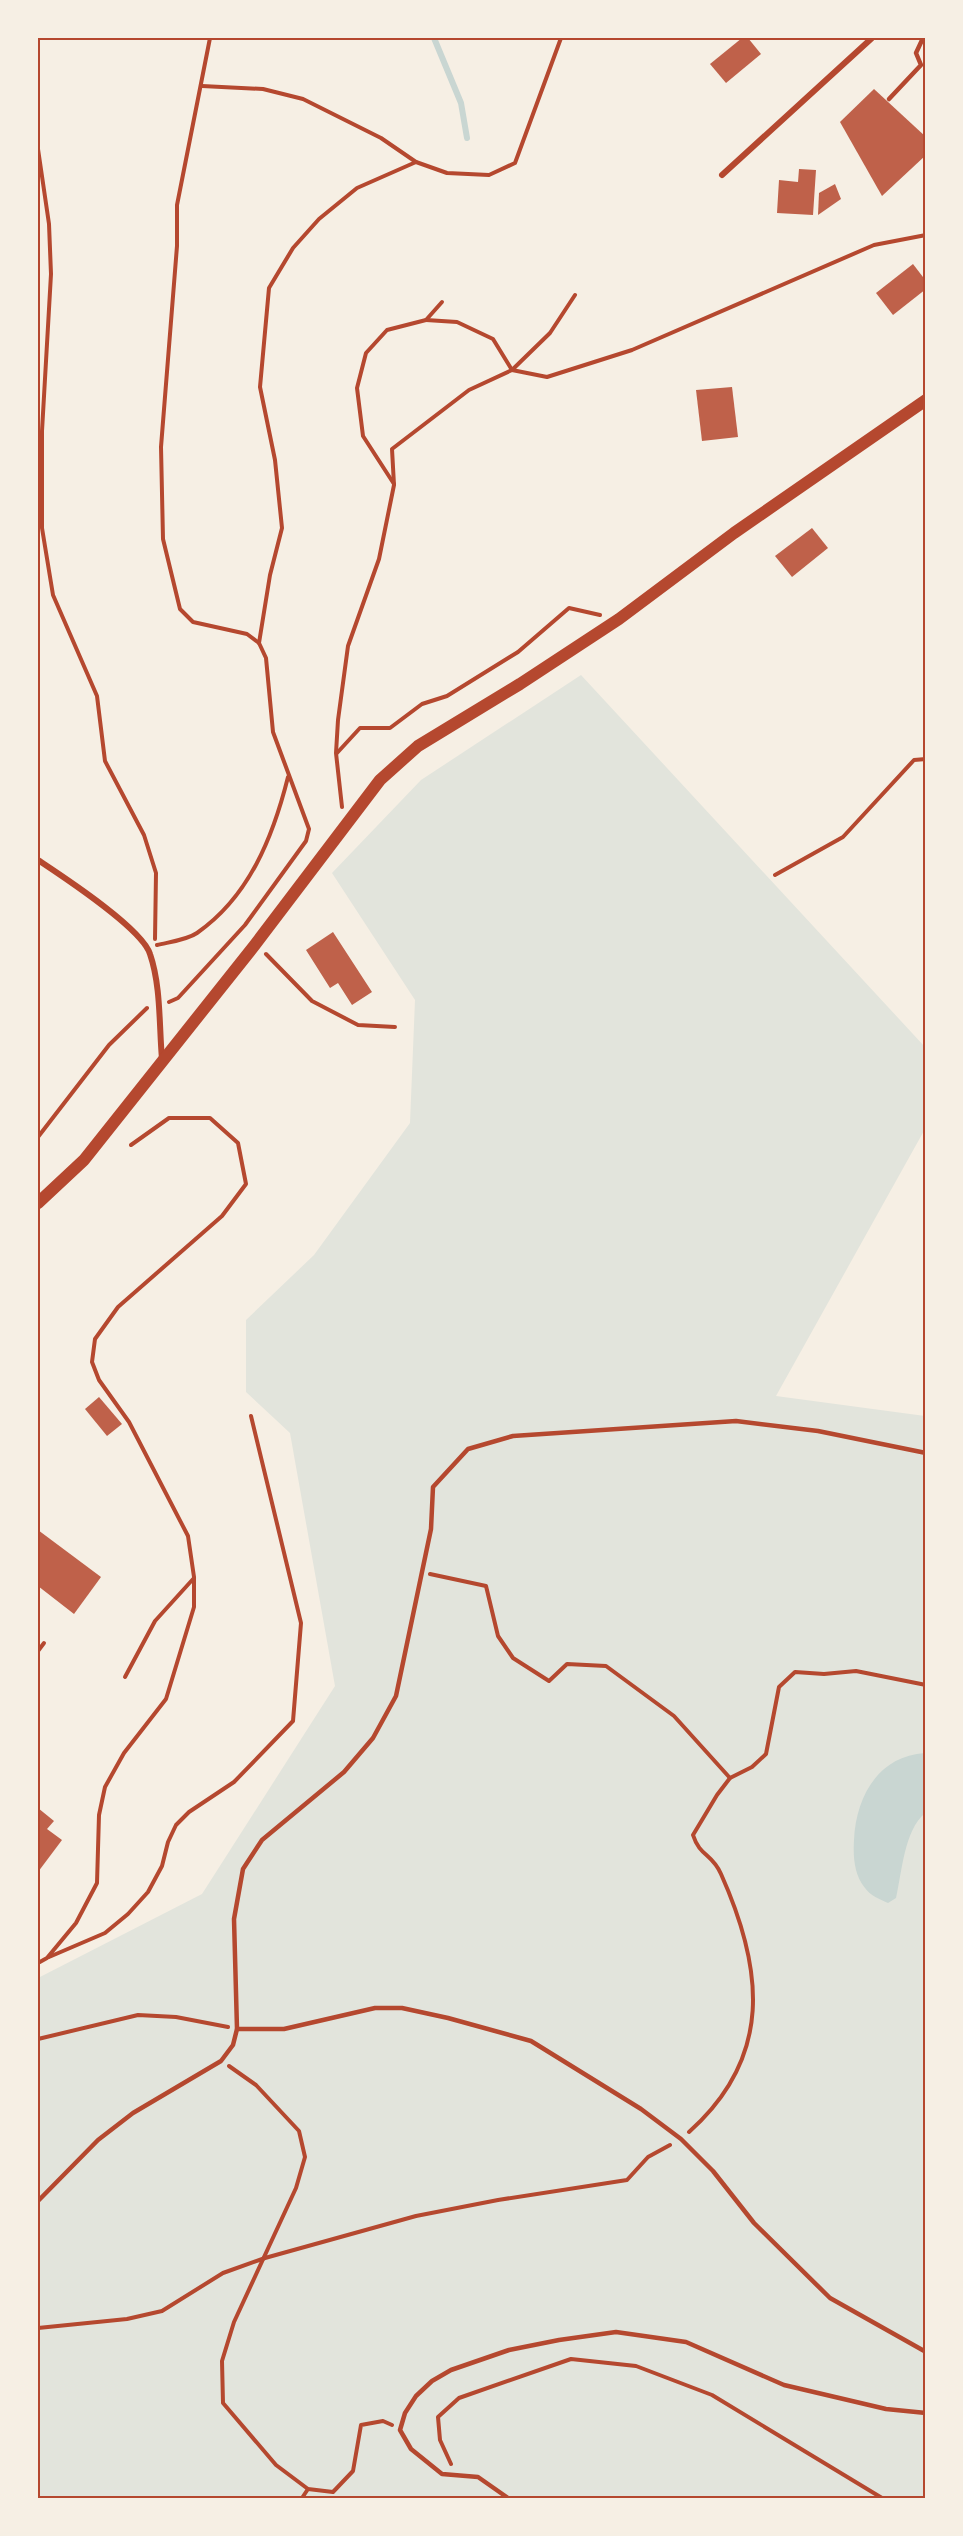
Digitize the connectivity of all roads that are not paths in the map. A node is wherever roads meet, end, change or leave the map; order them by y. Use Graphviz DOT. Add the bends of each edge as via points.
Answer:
graph roads {
  1 [pos="872,38"];
  2 [pos="923,38"];
  3 [pos="889,99"];
  4 [pos="722,175"];
  5 [pos="926,400"];
  6 [pos="38,860"];
  7 [pos="163,1062"];
  8 [pos="38,1203"];
  9 [pos="926,1453"];
  10 [pos="237,2029"];
  11 [pos="38,2201"];
  12 [pos="926,2352"];
  13 [pos="926,2413"];
  14 [pos="508,2499"];
  1 -- 4 [label="street"];
  2 -- 3 [label="lane" via="916,53 921,65"];
  5 -- 7 [label="main road" via="734,533 619,619 418,746 380,780"];
  6 -- 7 [label="street" via="86,891 150,950"];
  7 -- 8 [label="main road" via="84,1160"];
  9 -- 10 [label="lane" via="818,1431 736,1420 513,1436 468,1449 433,1487 431,1529 396,1696 373,1738 344,1772 262,1840 243,1869 234,1919"];
  10 -- 11 [label="lane" via="233,2044 221,2061 124,2120 98,2140"];
  10 -- 12 [label="lane" via="284,2029 375,2008 402,2008 531,2041 641,2109 681,2139 713,2171 754,2223 830,2298"];
  13 -- 14 [label="lane" via="886,2409 784,2385 686,2342 616,2332 509,2350 451,2370 432,2381 416,2396 400,2430 411,2449 442,2474 478,2477"];
}
